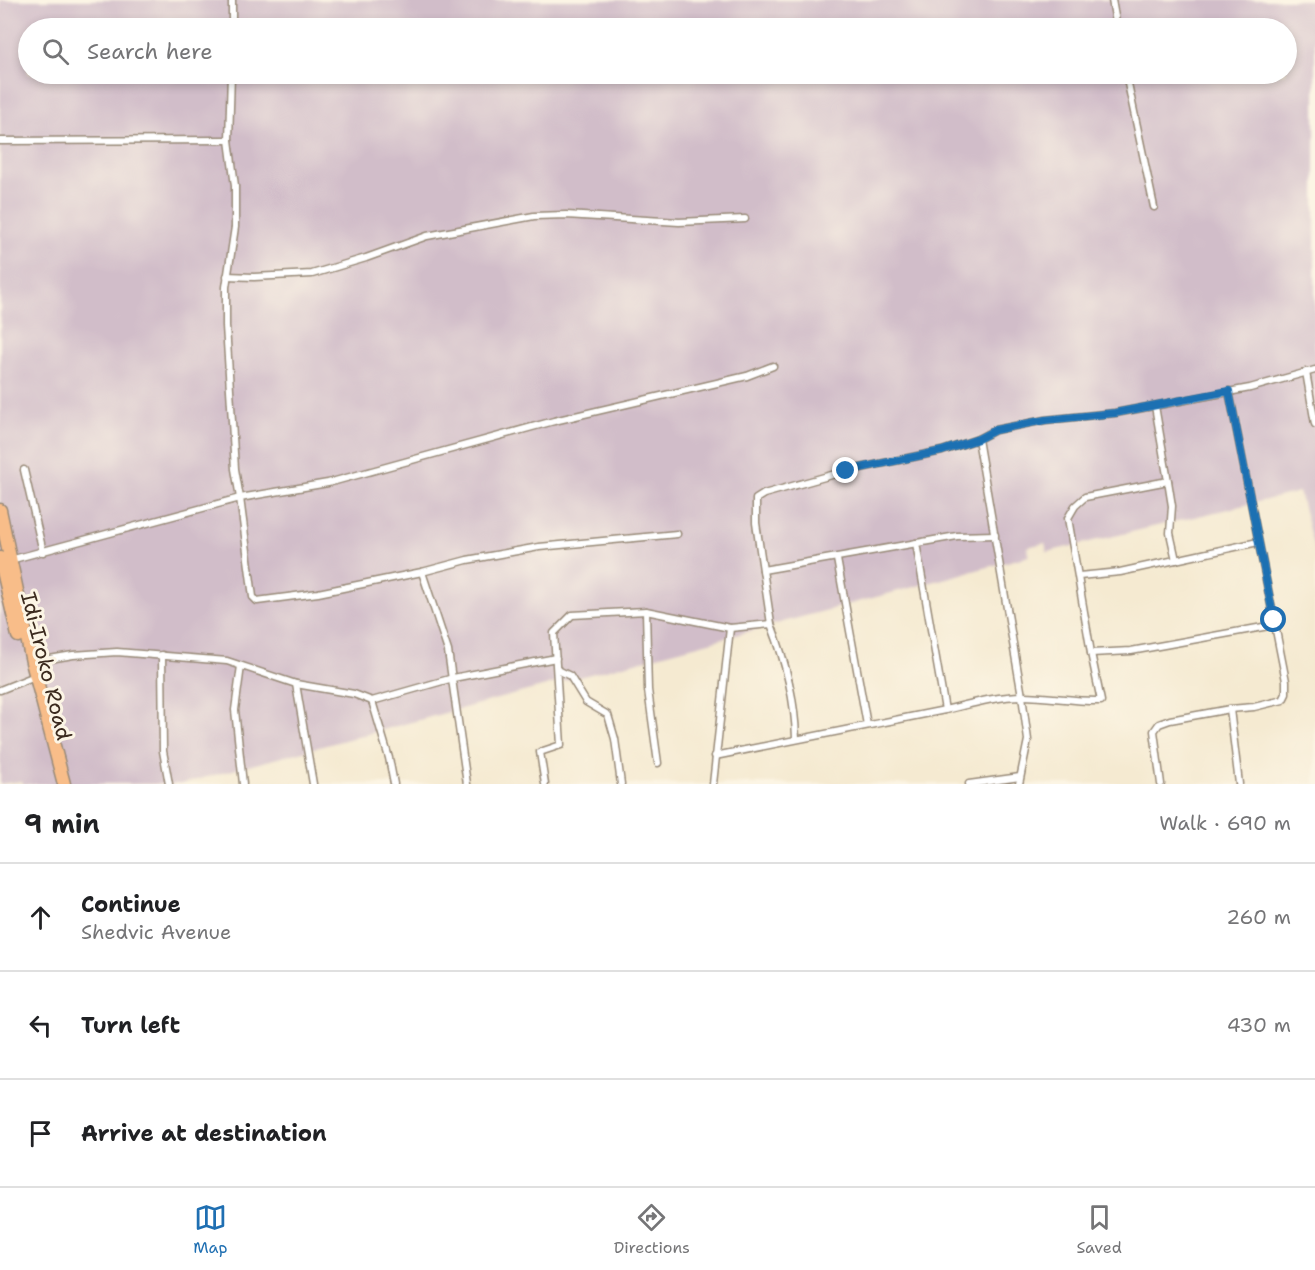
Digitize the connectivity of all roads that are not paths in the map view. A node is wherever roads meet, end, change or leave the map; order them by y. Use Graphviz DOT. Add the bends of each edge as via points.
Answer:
graph roads {
  1 [pos="232,0"];
  2 [pos="1112,0"];
  3 [pos="232,18"];
  4 [pos="1115,18"];
  5 [pos="231,84"];
  6 [pos="1128,84"];
  7 [pos="229,140"];
  8 [pos="0,141"];
  9 [pos="1154,207"];
  10 [pos="745,219"];
  11 [pos="227,276"];
  12 [pos="773,366"];
  13 [pos="1315,370"];
  14 [pos="1306,372"];
  15 [pos="1229,391"];
  16 [pos="1155,406"];
  17 [pos="1315,424"];
  18 [pos="978,439"];
  19 [pos="24,470"];
  20 [pos="1168,481"];
  21 [pos="240,498"];
  22 [pos="0,510"];
  23 [pos="677,534"];
  24 [pos="995,534"];
  25 [pos="1258,542"];
  26 [pos="916,543"];
  27 [pos="43,552"];
  28 [pos="5,559"];
  29 [pos="837,559"];
  30 [pos="1176,560"];
  31 [pos="763,570"];
  32 [pos="422,572"];
  33 [pos="1079,576"];
  34 [pos="5,608"];
  35 [pos="646,611"];
  36 [pos="771,624"];
  37 [pos="1274,625"];
  38 [pos="730,628"];
  39 [pos="1091,653"];
  40 [pos="162,655"];
  41 [pos="556,658"];
  42 [pos="32,662"];
  43 [pos="241,666"];
  44 [pos="558,670"];
  45 [pos="30,678"];
  46 [pos="453,678"];
  47 [pos="296,684"];
  48 [pos="0,690"];
  49 [pos="1022,696"];
  50 [pos="372,701"];
  51 [pos="1230,708"];
  52 [pos="945,710"];
  53 [pos="867,725"];
  54 [pos="796,738"];
  55 [pos="716,756"];
  56 [pos="658,763"];
  57 [pos="1020,780"];
  58 [pos="57,784"];
  59 [pos="64,784"];
  60 [pos="169,784"];
  61 [pos="243,784"];
  62 [pos="313,784"];
  63 [pos="394,784"];
  64 [pos="467,784"];
  65 [pos="545,784"];
  66 [pos="621,784"];
  67 [pos="713,784"];
  68 [pos="969,784"];
  69 [pos="1161,784"];
  70 [pos="1239,784"];
  1 -- 3 [label="street"];
  2 -- 4 [label="street"];
  5 -- 7 [label="street"];
  6 -- 9 [label="street"];
  7 -- 8 [label="street"];
  7 -- 11 [label="street" via="236,227"];
  10 -- 11 [label="street" via="680,222 534,216 427,236 312,274"];
  11 -- 21 [label="street" via="230,417"];
  12 -- 21 [label="street" via="328,483"];
  13 -- 14 [label="street"];
  14 -- 15 [label="street"];
  14 -- 17 [label="street"];
  15 -- 16 [label="street"];
  15 -- 25 [label="street"];
  16 -- 18 [label="street" via="1045,420 995,430"];
  16 -- 20 [label="street"];
  18 -- 24 [label="street"];
  18 -- 31 [label="street" via="764,494 756,499"];
  19 -- 27 [label="street"];
  20 -- 30 [label="street" via="1172,506 1170,533"];
  20 -- 33 [label="street" via="1085,497 1075,506 1068,518"];
  21 -- 27 [label="street"];
  21 -- 32 [label="street" via="253,597 258,601"];
  22 -- 28 [label="highway"];
  23 -- 32 [label="street" via="539,547"];
  24 -- 26 [label="street"];
  24 -- 49 [label="street"];
  25 -- 30 [label="street"];
  25 -- 37 [label="street"];
  26 -- 29 [label="street"];
  26 -- 52 [label="street"];
  27 -- 28 [label="street"];
  28 -- 34 [label="highway, Idi-Iroko Road"];
  28 -- 42 [label="highway"];
  29 -- 31 [label="street"];
  29 -- 53 [label="street"];
  30 -- 33 [label="street"];
  31 -- 36 [label="street"];
  32 -- 46 [label="street"];
  33 -- 39 [label="street"];
  34 -- 45 [label="highway, Idi-Iroko Road"];
  35 -- 38 [label="street"];
  35 -- 41 [label="street" via="572,615 554,633"];
  35 -- 56 [label="street" via="648,690"];
  36 -- 38 [label="street"];
  36 -- 54 [label="street" via="796,717"];
  37 -- 39 [label="street" via="1131,651"];
  37 -- 51 [label="street" via="1286,694 1282,700 1254,707"];
  38 -- 55 [label="street"];
  39 -- 49 [label="street" via="1101,701"];
  40 -- 42 [label="street" via="117,652"];
  40 -- 43 [label="street" via="227,661"];
  40 -- 60 [label="street" via="163,751"];
  41 -- 44 [label="street"];
  41 -- 46 [label="street"];
  42 -- 59 [label="highway"];
  43 -- 47 [label="street"];
  43 -- 61 [label="street" via="236,710"];
  44 -- 65 [label="street" via="561,745 540,752"];
  44 -- 66 [label="street" via="570,675 586,702 608,715"];
  45 -- 48 [label="street"];
  45 -- 58 [label="highway, Idi-Iroko Road"];
  46 -- 50 [label="street"];
  46 -- 64 [label="street"];
  47 -- 50 [label="street"];
  47 -- 62 [label="street"];
  49 -- 52 [label="street"];
  49 -- 57 [label="street" via="1028,740"];
  50 -- 63 [label="street"];
  51 -- 69 [label="street" via="1159,724 1154,732"];
  51 -- 70 [label="street"];
  52 -- 53 [label="street"];
  53 -- 54 [label="street"];
  54 -- 55 [label="street"];
  55 -- 67 [label="street"];
  57 -- 68 [label="street"];
}
